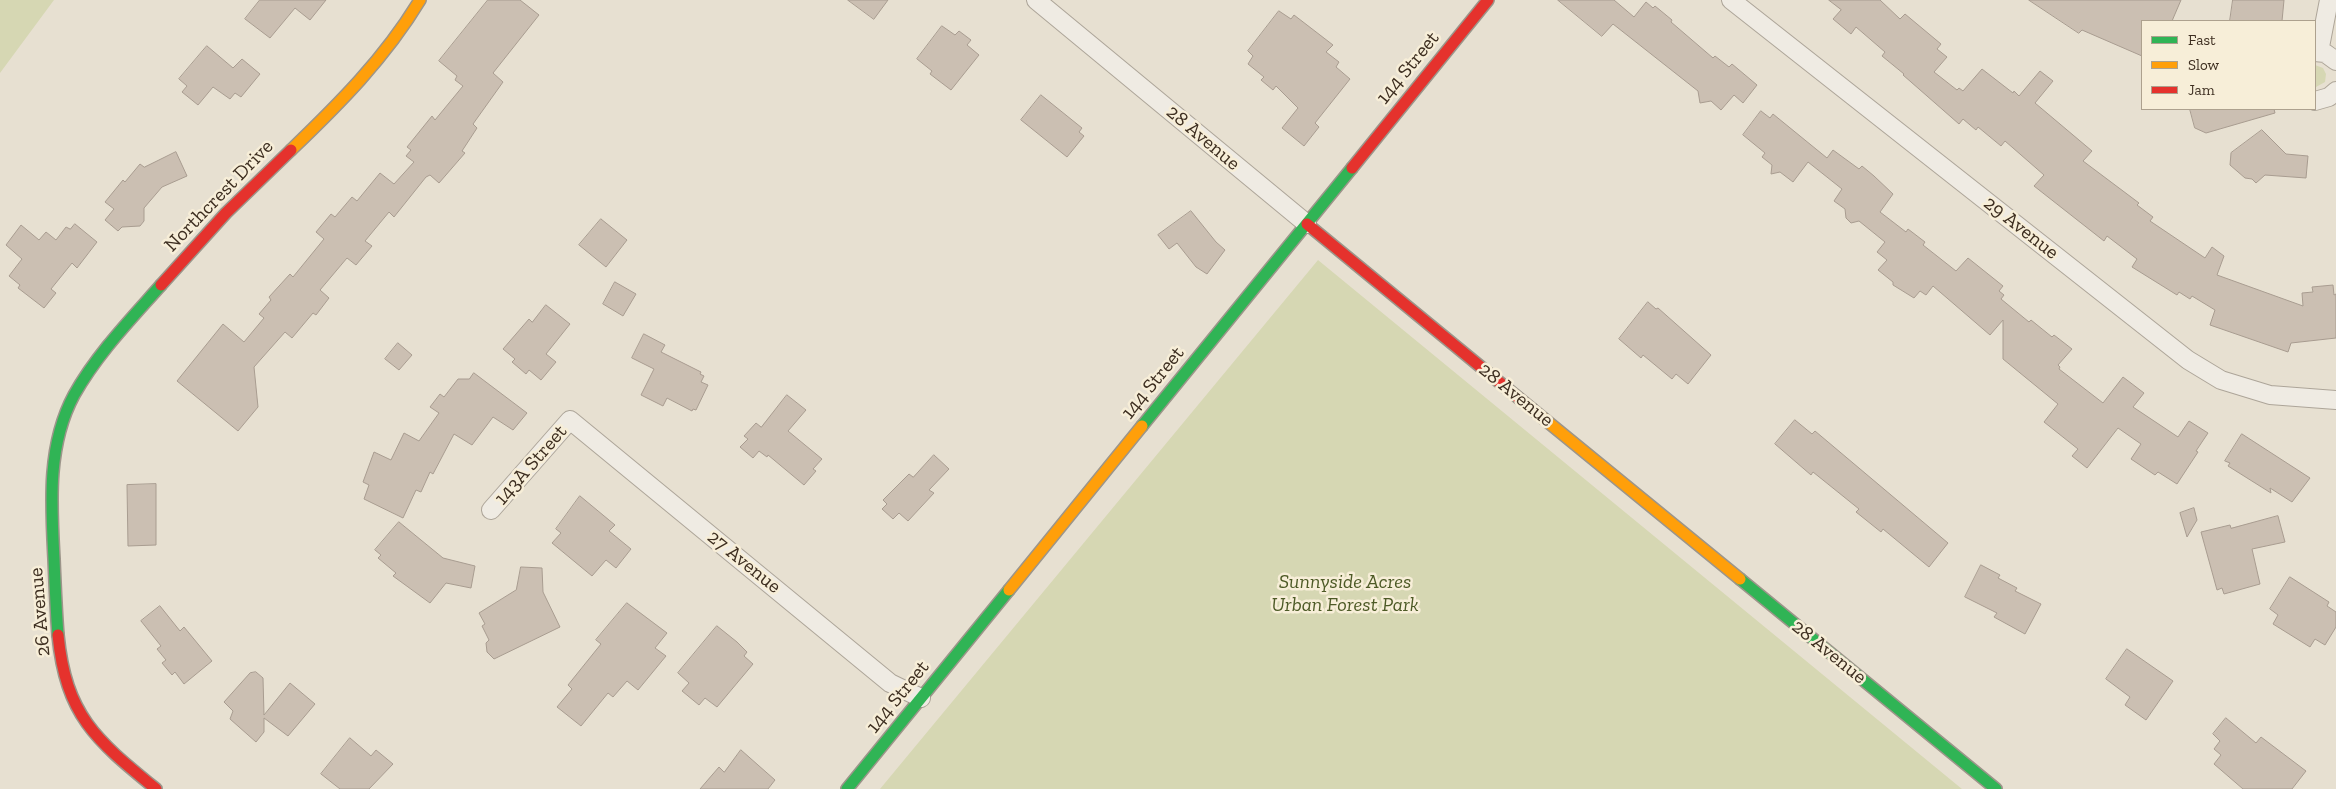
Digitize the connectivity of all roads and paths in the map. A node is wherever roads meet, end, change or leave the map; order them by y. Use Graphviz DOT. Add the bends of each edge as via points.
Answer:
graph roads {
  1 [pos="420,0"];
  2 [pos="1036,0"];
  3 [pos="1488,0"];
  4 [pos="1731,0"];
  5 [pos="2329,0"];
  6 [pos="2317,52"];
  7 [pos="2336,62"];
  8 [pos="2336,91"];
  9 [pos="2316,100"];
  10 [pos="1307,224"];
  11 [pos="2336,400"];
  12 [pos="570,420"];
  13 [pos="60,428"];
  14 [pos="492,510"];
  15 [pos="921,698"];
  16 [pos="156,789"];
  17 [pos="847,789"];
  18 [pos="1996,789"];
  1 -- 13 [label="street, Northcrest Drive" via="392,44 343,99 239,200 96,360 77,388"];
  2 -- 10 [label="street, 28 Avenue"];
  3 -- 10 [label="street, 144 Street"];
  4 -- 11 [label="street, 29 Avenue" via="2188,360 2221,380 2270,394"];
  5 -- 6 [label="street"];
  6 -- 7 [label="street" via="2325,53"];
  8 -- 9 [label="street" via="2329,97"];
  10 -- 15 [label="street, 144 Street"];
  10 -- 18 [label="street, 28 Avenue"];
  12 -- 14 [label="street, 143A Street"];
  12 -- 15 [label="street, 27 Avenue" via="890,683"];
  13 -- 16 [label="street, 26 Avenue" via="51,493 57,639 67,686 88,727"];
  15 -- 17 [label="street, 144 Street"];
}
